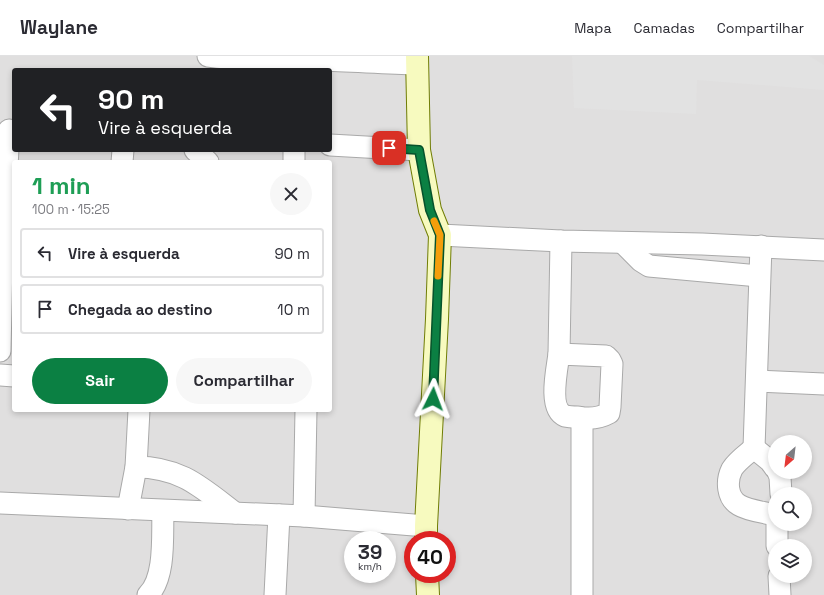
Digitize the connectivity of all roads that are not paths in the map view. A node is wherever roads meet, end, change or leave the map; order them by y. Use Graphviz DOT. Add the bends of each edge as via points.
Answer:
graph roads {
  1 [pos="208,56"];
  2 [pos="417,60"];
  3 [pos="8,130"];
  4 [pos="332,145"];
  5 [pos="419,150"];
  6 [pos="197,152"];
  7 [pos="206,160"];
  8 [pos="440,235"];
  9 [pos="561,241"];
  10 [pos="623,243"];
  11 [pos="761,246"];
  12 [pos="824,250"];
  13 [pos="1,260"];
  14 [pos="759,276"];
  15 [pos="0,351"];
  16 [pos="559,354"];
  17 [pos="0,375"];
  18 [pos="12,376"];
  19 [pos="757,381"];
  20 [pos="824,384"];
  21 [pos="139,412"];
  22 [pos="306,412"];
  23 [pos="582,418"];
  24 [pos="754,448"];
  25 [pos="768,459"];
  26 [pos="136,467"];
  27 [pos="0,503"];
  28 [pos="128,509"];
  29 [pos="163,511"];
  30 [pos="235,513"];
  31 [pos="768,513"];
  32 [pos="279,515"];
  33 [pos="304,516"];
  34 [pos="412,531"];
  35 [pos="426,531"];
  36 [pos="428,583"];
  37 [pos="779,583"];
  38 [pos="148,595"];
  39 [pos="275,595"];
  40 [pos="428,595"];
  41 [pos="582,595"];
  42 [pos="780,595"];
  1 -- 2 [label="street" via="271,60"];
  2 -- 5 [label="street"];
  3 -- 13 [label="street"];
  4 -- 5 [label="street"];
  5 -- 8 [label="street" via="430,210"];
  6 -- 7 [label="street"];
  8 -- 9 [label="street"];
  8 -- 35 [label="street"];
  9 -- 10 [label="street"];
  9 -- 16 [label="street"];
  10 -- 11 [label="street"];
  10 -- 14 [label="street" via="649,266"];
  11 -- 12 [label="street"];
  11 -- 14 [label="street"];
  13 -- 15 [label="street"];
  14 -- 19 [label="street"];
  16 -- 23 [label="street" via="554,399 560,412 566,416"];
  16 -- 23 [label="street" via="606,356 612,364 609,413 603,417"];
  17 -- 18 [label="street"];
  19 -- 20 [label="street"];
  19 -- 24 [label="street"];
  21 -- 26 [label="street"];
  22 -- 33 [label="street"];
  23 -- 41 [label="street"];
  24 -- 25 [label="street"];
  24 -- 31 [label="street" via="732,469 728,482 730,494 738,505"];
  26 -- 28 [label="street"];
  26 -- 30 [label="street" via="163,469 190,480"];
  27 -- 28 [label="street"];
  28 -- 29 [label="street"];
  29 -- 30 [label="street"];
  29 -- 38 [label="street" via="161,570"];
  30 -- 32 [label="street"];
  32 -- 33 [label="street"];
  32 -- 39 [label="street"];
  33 -- 34 [label="street"];
  36 -- 40 [label="street"];
  37 -- 42 [label="street"];
}
